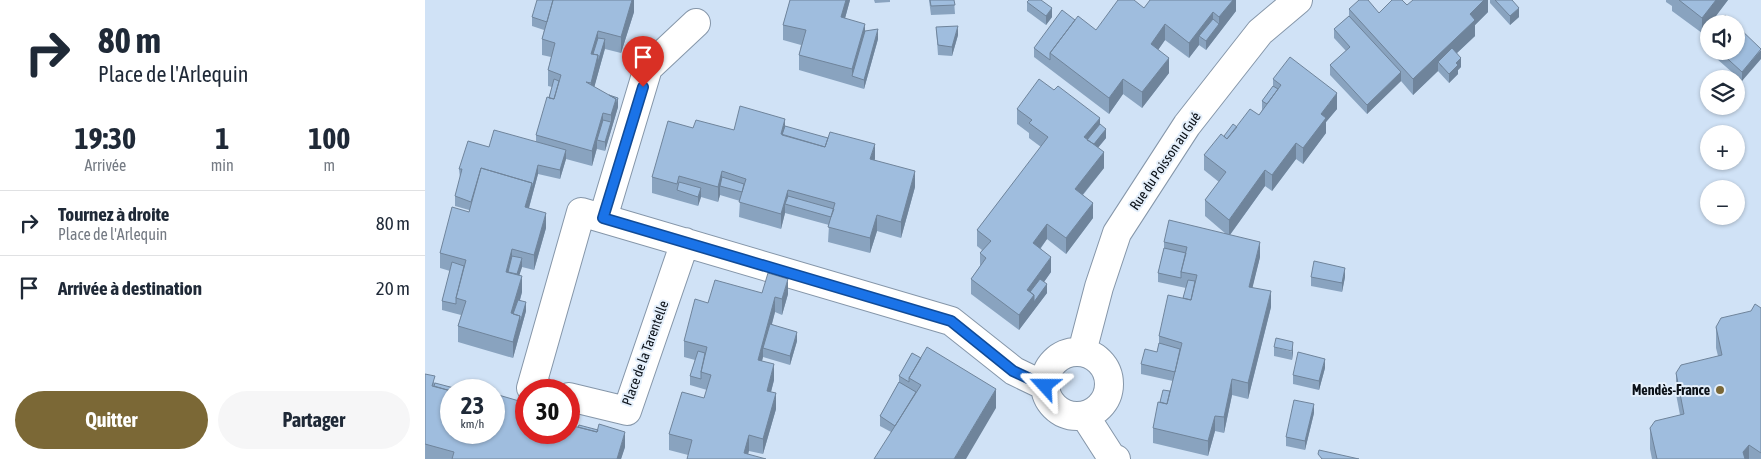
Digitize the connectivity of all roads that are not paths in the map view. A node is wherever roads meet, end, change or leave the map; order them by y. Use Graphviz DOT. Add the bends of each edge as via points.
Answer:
graph roads {
  1 [pos="1281,5"];
  2 [pos="696,23"];
  3 [pos="603,218"];
  4 [pos="685,242"];
  5 [pos="1082,352"];
  6 [pos="534,379"];
  7 [pos="1045,386"];
  8 [pos="580,400"];
  9 [pos="1085,416"];
  10 [pos="1116,459"];
  1 -- 5 [label="street, Rue du Poisson au Gué" via="1187,125 1117,233"];
  2 -- 3 [label="street" via="649,68"];
  3 -- 4 [label="street"];
  3 -- 6 [label="street" via="581,212"];
  4 -- 7 [label="street" via="951,321 1013,371"];
  4 -- 8 [label="street, Place de la Tarentelle" via="627,411"];
  5 -- 7 [label="street" via="1071,352 1057,359 1049,367"];
  5 -- 9 [label="street" via="1100,360 1109,375 1110,386 1101,407"];
  7 -- 9 [label="street" via="1048,399 1055,408 1074,416"];
  9 -- 10 [label="street" via="1112,458"];
}
